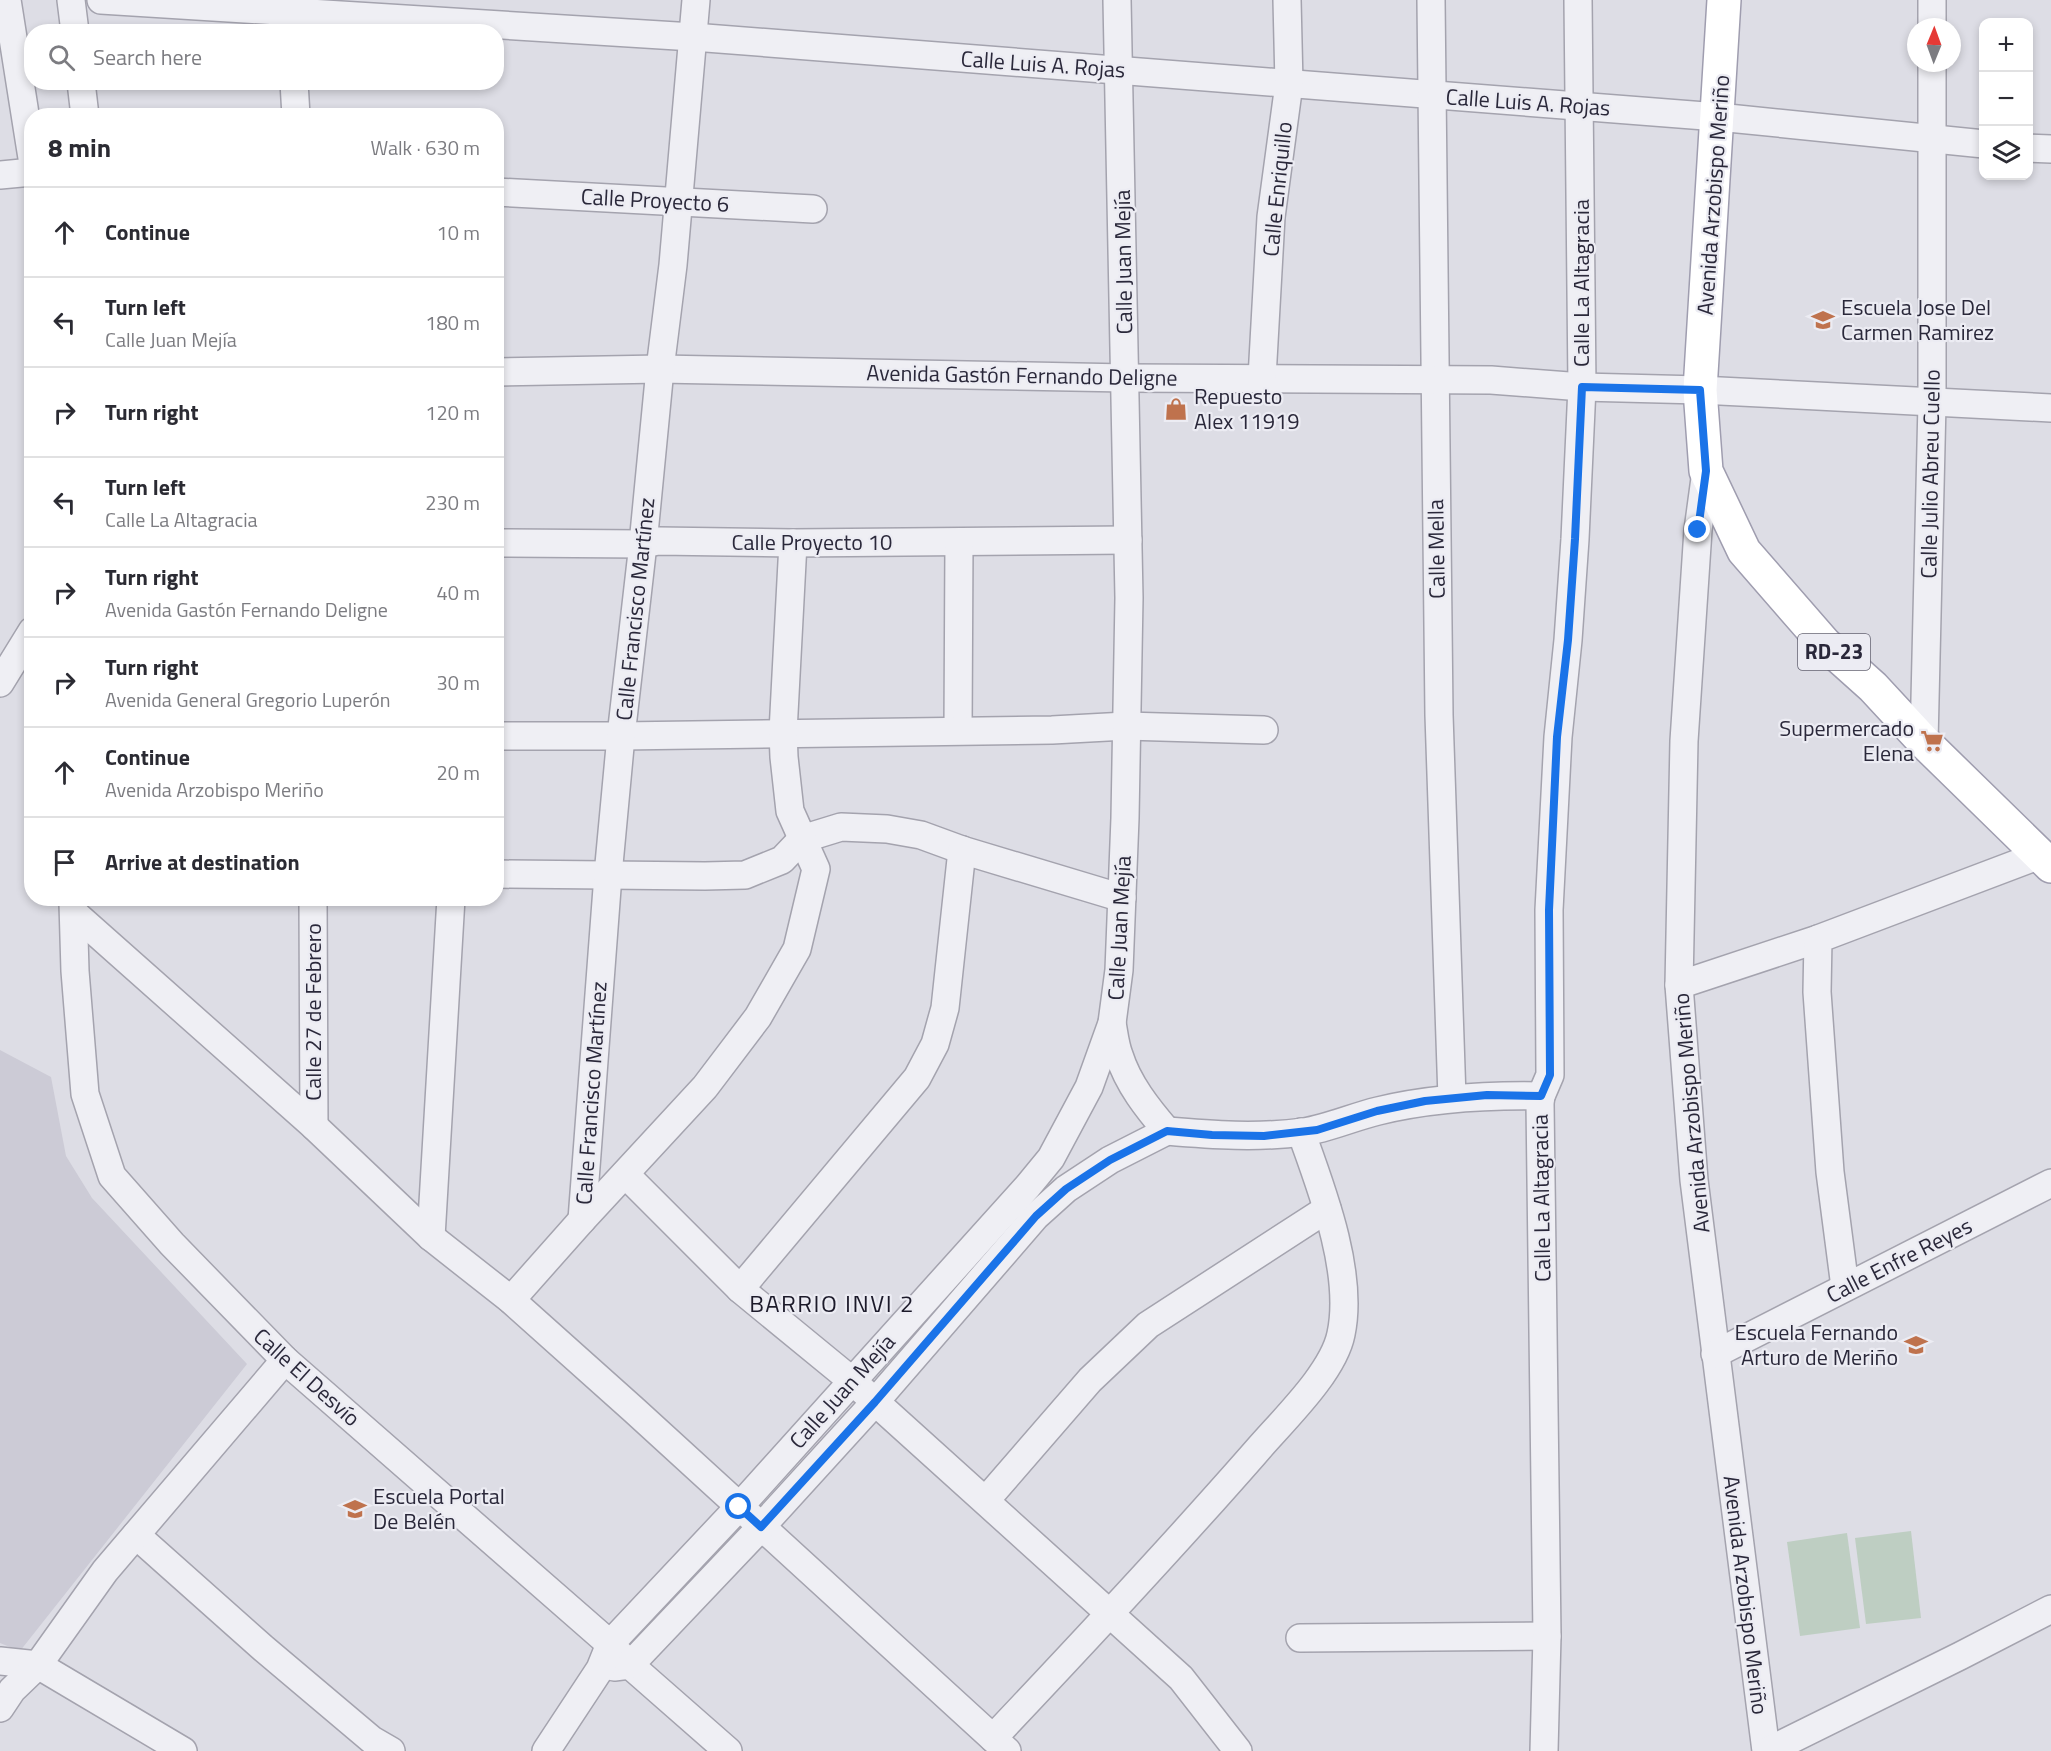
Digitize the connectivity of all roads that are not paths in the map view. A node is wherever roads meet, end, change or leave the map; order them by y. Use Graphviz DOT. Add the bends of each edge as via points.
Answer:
graph roads {
  1 [pos="7,0"];
  2 [pos="71,0"];
  3 [pos="101,0"];
  4 [pos="696,0"];
  5 [pos="1117,0"];
  6 [pos="1287,0"];
  7 [pos="1431,0"];
  8 [pos="1578,0"];
  9 [pos="1724,0"];
  10 [pos="1932,0"];
  11 [pos="290,15"];
  12 [pos="1932,18"];
  13 [pos="74,24"];
  14 [pos="455,24"];
  15 [pos="504,27"];
  16 [pos="693,37"];
  17 [pos="1118,70"];
  18 [pos="1932,72"];
  19 [pos="1289,84"];
  20 [pos="82,90"];
  21 [pos="294,90"];
  22 [pos="1432,94"];
  23 [pos="1580,105"];
  24 [pos="24,108"];
  25 [pos="84,108"];
  26 [pos="296,108"];
  27 [pos="1718,117"];
  28 [pos="1931,140"];
  29 [pos="1979,144"];
  30 [pos="2033,148"];
  31 [pos="2051,150"];
  32 [pos="24,173"];
  33 [pos="0,175"];
  34 [pos="504,192"];
  35 [pos="680,201"];
  36 [pos="813,209"];
  37 [pos="660,369"];
  38 [pos="504,372"];
  39 [pos="1126,378"];
  40 [pos="1263,378"];
  41 [pos="1434,380"];
  42 [pos="1582,387"];
  43 [pos="1700,390"];
  44 [pos="1932,403"];
  45 [pos="2051,408"];
  46 [pos="1706,471"];
  47 [pos="1128,540"];
  48 [pos="959,542"];
  49 [pos="504,543"];
  50 [pos="793,543"];
  51 [pos="644,544"];
  52 [pos="24,644"];
  53 [pos="0,683"];
  54 [pos="1126,726"];
  55 [pos="958,730"];
  56 [pos="1264,730"];
  57 [pos="783,732"];
  58 [pos="504,736"];
  59 [pos="621,736"];
  60 [pos="1924,742"];
  61 [pos="802,839"];
  62 [pos="962,850"];
  63 [pos="2045,860"];
  64 [pos="504,874"];
  65 [pos="608,875"];
  66 [pos="1122,898"];
  67 [pos="74,906"];
  68 [pos="313,906"];
  69 [pos="451,906"];
  70 [pos="1818,939"];
  71 [pos="1679,985"];
  72 [pos="1112,1023"];
  73 [pos="1541,1096"];
  74 [pos="1452,1098"];
  75 [pos="314,1126"];
  76 [pos="1167,1131"];
  77 [pos="1301,1132"];
  78 [pos="626,1174"];
  79 [pos="2051,1183"];
  80 [pos="1327,1209"];
  81 [pos="582,1220"];
  82 [pos="431,1237"];
  83 [pos="1845,1287"];
  84 [pos="740,1289"];
  85 [pos="511,1300"];
  86 [pos="1715,1354"];
  87 [pos="285,1360"];
  88 [pos="851,1380"];
  89 [pos="875,1402"];
  90 [pos="986,1500"];
  91 [pos="739,1507"];
  92 [pos="761,1527"];
  93 [pos="136,1535"];
  94 [pos="2051,1609"];
  95 [pos="1109,1613"];
  96 [pos="1547,1636"];
  97 [pos="1300,1638"];
  98 [pos="610,1644"];
  99 [pos="0,1661"];
  100 [pos="38,1665"];
  101 [pos="630,1665"];
  102 [pos="600,1669"];
  103 [pos="0,1708"];
  104 [pos="1000,1745"];
  105 [pos="181,1750"];
  106 [pos="391,1751"];
  107 [pos="546,1751"];
  108 [pos="728,1751"];
  109 [pos="1238,1751"];
  110 [pos="1544,1751"];
  111 [pos="1767,1751"];
  1 -- 24 [label="street"];
  2 -- 13 [label="street"];
  3 -- 11 [label="street, Calle Luis A. Rojas"];
  4 -- 16 [label="street, Calle Francisco Martínez"];
  5 -- 17 [label="street, Calle Juan Mejía"];
  6 -- 19 [label="street, Calle Enriquillo"];
  7 -- 22 [label="street, Calle Mella"];
  8 -- 23 [label="street, Calle La Altagracia"];
  9 -- 27 [label="main road, Avenida Arzobispo Meriño / RD-23"];
  10 -- 12 [label="street"];
  11 -- 14 [label="street, Calle Luis A. Rojas"];
  15 -- 16 [label="street, Calle Luis A. Rojas"];
  16 -- 17 [label="street, Calle Luis A. Rojas"];
  16 -- 35 [label="street, Calle Francisco Martínez"];
  17 -- 19 [label="street, Calle Luis A. Rojas"];
  17 -- 39 [label="street, Calle Juan Mejía"];
  18 -- 28 [label="street, Calle Julio Abreu Cuello"];
  19 -- 22 [label="street, Calle Luis A. Rojas"];
  19 -- 40 [label="street, Calle Enriquillo" via="1271,217"];
  20 -- 25 [label="street"];
  21 -- 26 [label="street"];
  22 -- 23 [label="street, Calle Luis A. Rojas"];
  22 -- 41 [label="street, Calle Mella"];
  23 -- 27 [label="street, Calle Luis A. Rojas"];
  23 -- 42 [label="street, Calle La Altagracia"];
  27 -- 28 [label="street, Calle Luis A. Rojas"];
  27 -- 43 [label="main road, Avenida Arzobispo Meriño / RD-23"];
  28 -- 29 [label="street, Calle Luis A. Rojas"];
  28 -- 44 [label="street, Calle Julio Abreu Cuello"];
  30 -- 31 [label="street"];
  32 -- 33 [label="street"];
  34 -- 35 [label="street, Calle Proyecto 6"];
  35 -- 36 [label="street, Calle Proyecto 6"];
  35 -- 37 [label="street, Calle Francisco Martínez"];
  37 -- 38 [label="street, Avenida Gastón Fernando Deligne"];
  37 -- 39 [label="street, Avenida Gastón Fernando Deligne"];
  37 -- 51 [label="street, Calle Francisco Martínez"];
  39 -- 40 [label="street, Avenida Gastón Fernando Deligne"];
  39 -- 47 [label="street, Calle Juan Mejía"];
  40 -- 41 [label="street, Avenida Gastón Fernando Deligne"];
  41 -- 42 [label="street, Avenida Gastón Fernando Deligne"];
  41 -- 74 [label="street, Calle Mella" via="1439,716"];
  42 -- 43 [label="street, Avenida Gastón Fernando Deligne"];
  42 -- 73 [label="street, Calle La Altagracia" via="1568,640 1557,737 1550,899 1550,1075"];
  43 -- 44 [label="street, Avenida Gastón Fernando Deligne"];
  43 -- 46 [label="main road, RD-23"];
  44 -- 45 [label="street, Avenida Gastón Fernando Deligne"];
  44 -- 60 [label="street, Calle Julio Abreu Cuello"];
  46 -- 60 [label="main road, RD-23" via="1744,551 1825,644 1873,687"];
  46 -- 71 [label="street, Avenida Arzobispo Meriño" via="1698,530 1684,741"];
  47 -- 48 [label="street, Calle Proyecto 10"];
  47 -- 54 [label="street, Calle Juan Mejía"];
  48 -- 50 [label="street, Calle Proyecto 10"];
  48 -- 55 [label="street"];
  49 -- 51 [label="street, Calle Proyecto 10"];
  50 -- 51 [label="street, Calle Proyecto 10"];
  50 -- 57 [label="street"];
  51 -- 59 [label="street, Calle Francisco Martínez"];
  52 -- 53 [label="street"];
  54 -- 55 [label="street"];
  54 -- 56 [label="street"];
  54 -- 66 [label="street, Calle Juan Mejía"];
  55 -- 57 [label="street"];
  57 -- 59 [label="street"];
  57 -- 61 [label="street" via="790,811"];
  58 -- 59 [label="street"];
  59 -- 65 [label="street, Calle Francisco Martínez"];
  60 -- 63 [label="main road, RD-23"];
  61 -- 62 [label="street" via="842,827 887,829 921,835"];
  61 -- 65 [label="street" via="782,860 745,875"];
  61 -- 78 [label="street" via="816,869 797,949 758,1017 712,1078"];
  62 -- 66 [label="street"];
  62 -- 84 [label="street" via="945,1008 935,1044 917,1078"];
  63 -- 70 [label="street"];
  64 -- 65 [label="street"];
  65 -- 81 [label="street, Calle Francisco Martínez"];
  66 -- 72 [label="street, Calle Juan Mejía"];
  67 -- 75 [label="street"];
  67 -- 87 [label="street, Calle El Desvío" via="85,1094 112,1176"];
  68 -- 75 [label="street, Calle 27 de Febrero"];
  69 -- 82 [label="street"];
  70 -- 71 [label="street"];
  70 -- 83 [label="street" via="1817,992 1830,1172"];
  71 -- 86 [label="street, Avenida Arzobispo Meriño" via="1694,1180"];
  72 -- 76 [label="street" via="1129,1077"];
  72 -- 88 [label="street, Calle Juan Mejía" via="1089,1088 1051,1158"];
  73 -- 74 [label="street"];
  73 -- 96 [label="street, Calle La Altagracia"];
  74 -- 77 [label="street" via="1377,1111"];
  75 -- 82 [label="street"];
  76 -- 77 [label="street" via="1264,1136"];
  76 -- 89 [label="street, Calle Juan Mejía" via="1101,1166 1066,1189 1036,1216"];
  77 -- 80 [label="street"];
  78 -- 81 [label="street"];
  78 -- 84 [label="street"];
  79 -- 83 [label="street, Calle Enfre Reyes"];
  80 -- 90 [label="street" via="1148,1325 1090,1380"];
  80 -- 95 [label="street" via="1342,1268 1344,1306 1341,1335 1330,1363 1168,1552"];
  81 -- 85 [label="street"];
  82 -- 85 [label="street"];
  83 -- 86 [label="street, Calle Enfre Reyes"];
  84 -- 88 [label="street"];
  85 -- 91 [label="street"];
  86 -- 111 [label="street, Avenida Arzobispo Meriño"];
  87 -- 93 [label="street"];
  87 -- 98 [label="street, Calle El Desvío"];
  88 -- 89 [label="street"];
  88 -- 91 [label="street, Calle Juan Mejía"];
  89 -- 90 [label="street"];
  89 -- 92 [label="street, Calle Juan Mejía"];
  90 -- 95 [label="street"];
  91 -- 92 [label="street"];
  91 -- 98 [label="street, Calle Juan Mejía"];
  92 -- 101 [label="street, Calle Juan Mejía"];
  92 -- 104 [label="street"];
  93 -- 100 [label="street" via="105,1571"];
  93 -- 106 [label="street" via="263,1648 372,1740"];
  94 -- 111 [label="street"];
  95 -- 104 [label="street"];
  95 -- 109 [label="street" via="1181,1678"];
  96 -- 97 [label="street"];
  96 -- 110 [label="street, Calle La Altagracia"];
  98 -- 101 [label="street, Calle El Desvío"];
  98 -- 102 [label="street, Calle Juan Mejía"];
  99 -- 100 [label="street"];
  100 -- 103 [label="street" via="12,1689"];
  100 -- 105 [label="street"];
  101 -- 102 [label="street"];
  101 -- 108 [label="street, Calle El Desvío"];
  102 -- 107 [label="street, Calle Juan Mejía"];
}
